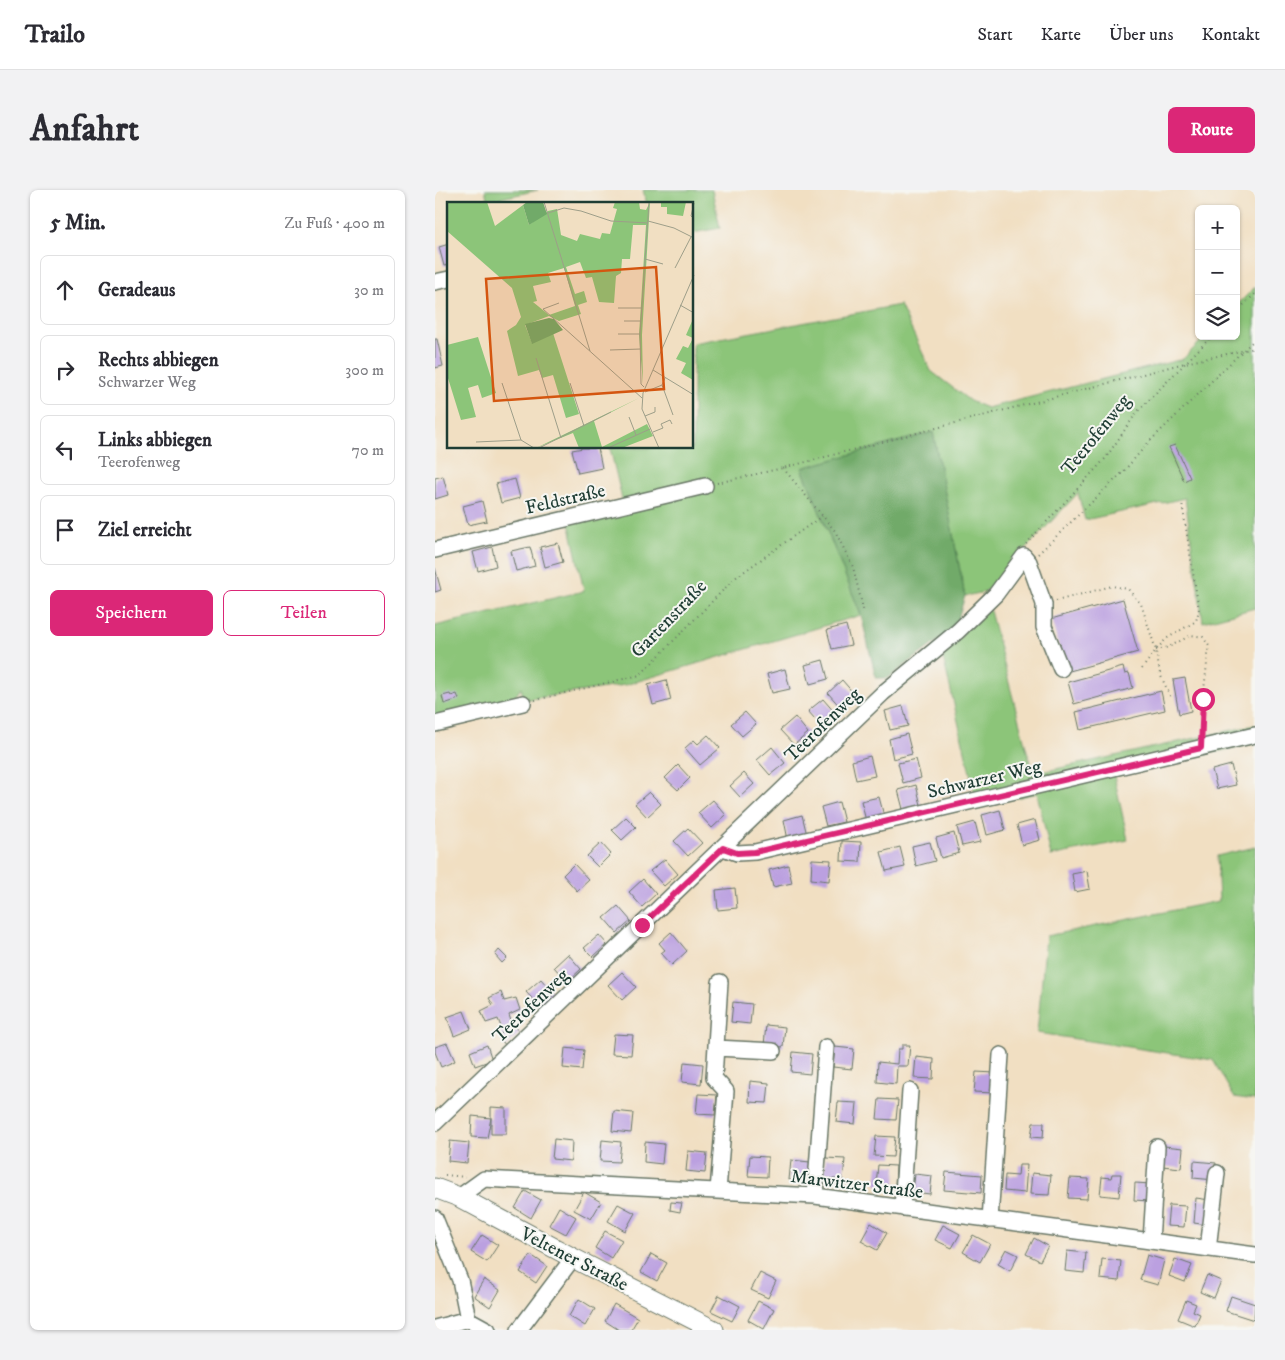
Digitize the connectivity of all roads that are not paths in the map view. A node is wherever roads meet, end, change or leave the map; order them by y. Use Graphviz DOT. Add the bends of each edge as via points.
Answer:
graph roads {
  1 [pos="705,486"];
  2 [pos="435,550"];
  3 [pos="1061,669"];
  4 [pos="523,703"];
  5 [pos="435,724"];
  6 [pos="1255,735"];
  7 [pos="723,848"];
  8 [pos="720,982"];
  9 [pos="825,1047"];
  10 [pos="716,1048"];
  11 [pos="773,1051"];
  12 [pos="1001,1055"];
  13 [pos="910,1091"];
  14 [pos="435,1123"];
  15 [pos="1157,1147"];
  16 [pos="1217,1173"];
  17 [pos="440,1182"];
  18 [pos="718,1191"];
  19 [pos="815,1196"];
  20 [pos="459,1198"];
  21 [pos="903,1208"];
  22 [pos="435,1218"];
  23 [pos="990,1220"];
  24 [pos="1151,1241"];
  25 [pos="1208,1249"];
  26 [pos="1255,1255"];
  27 [pos="573,1258"];
  28 [pos="468,1319"];
  29 [pos="435,1328"];
  30 [pos="488,1330"];
  31 [pos="519,1330"];
  32 [pos="714,1330"];
  1 -- 2 [label="street, Feldstraße"];
  3 -- 7 [label="street, Teerofenweg" via="1044,627 1044,604 1027,559 964,625 883,693"];
  4 -- 5 [label="street"];
  6 -- 7 [label="street, Schwarzer Weg" via="755,852 737,853"];
  7 -- 14 [label="street, Teerofenweg"];
  8 -- 10 [label="street"];
  9 -- 19 [label="street"];
  10 -- 11 [label="street"];
  10 -- 18 [label="street" via="714,1078 726,1091"];
  12 -- 23 [label="street"];
  13 -- 21 [label="street"];
  15 -- 24 [label="street"];
  16 -- 25 [label="street"];
  17 -- 20 [label="main road, Veltener Straße"];
  18 -- 19 [label="street, Marwitzer Straße"];
  18 -- 20 [label="street, Marwitzer Straße" via="484,1179"];
  19 -- 21 [label="street, Marwitzer Straße"];
  20 -- 27 [label="main road, Veltener Straße"];
  21 -- 23 [label="street, Marwitzer Straße"];
  22 -- 28 [label="street" via="460,1280"];
  23 -- 24 [label="street, Marwitzer Straße"];
  24 -- 25 [label="street, Marwitzer Straße"];
  25 -- 26 [label="street, Marwitzer Straße"];
  27 -- 31 [label="street"];
  27 -- 32 [label="main road, Veltener Straße"];
  28 -- 29 [label="street"];
  28 -- 30 [label="street"];
}
